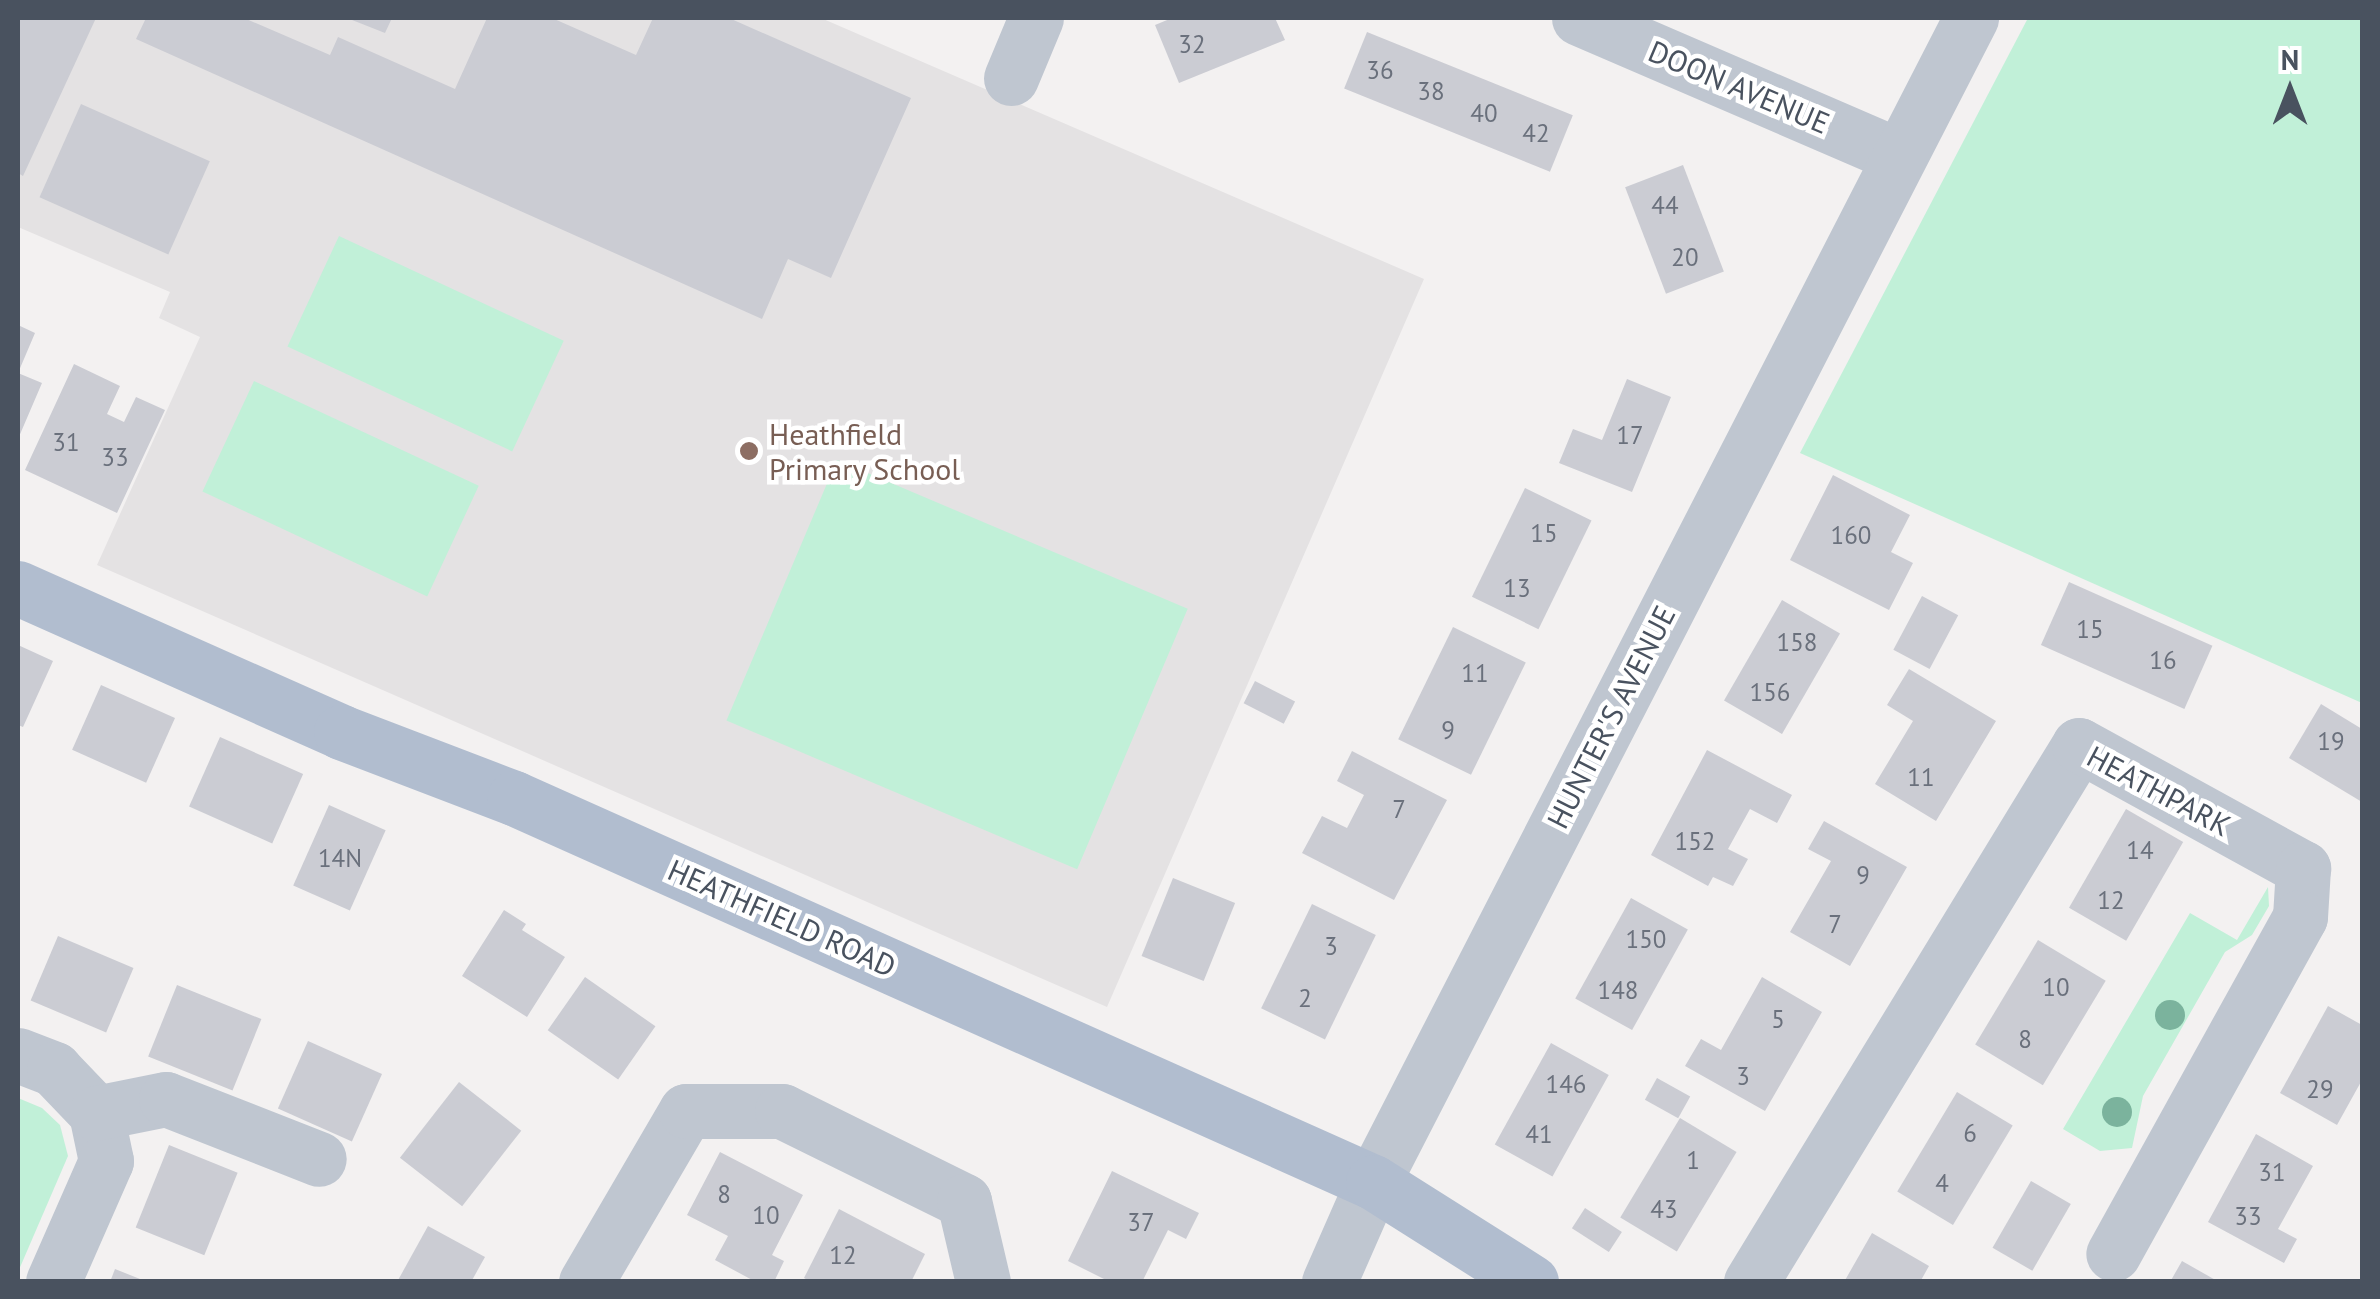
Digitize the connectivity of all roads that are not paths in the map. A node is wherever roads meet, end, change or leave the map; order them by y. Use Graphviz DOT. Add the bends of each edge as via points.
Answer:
graph roads {
  1 [pos="1036,18"];
  2 [pos="1579,18"];
  3 [pos="1971,18"];
  4 [pos="1011,78"];
  5 [pos="1899,156"];
  6 [pos="18,588"];
  7 [pos="18,1054"];
  8 [pos="96,1113"];
  9 [pos="319,1160"];
  10 [pos="1372,1182"];
  11 [pos="2113,1254"];
  12 [pos="53,1282"];
  13 [pos="586,1282"];
  14 [pos="982,1282"];
  15 [pos="1328,1282"];
  16 [pos="1531,1282"];
  17 [pos="1752,1282"];
  1 -- 4 [label="street"];
  2 -- 5 [label="street, DOON AVENUE"];
  3 -- 5 [label="street, HUNTER'S AVENUE"];
  5 -- 10 [label="street, HUNTER'S AVENUE"];
  6 -- 10 [label="main road, HEATHFIELD ROAD" via="340,732 514,798"];
  7 -- 8 [label="street" via="54,1069"];
  8 -- 9 [label="street" via="166,1099"];
  8 -- 12 [label="street" via="106,1161"];
  10 -- 15 [label="street, HUNTER'S AVENUE"];
  10 -- 16 [label="main road, HEATHFIELD ROAD"];
  11 -- 17 [label="street, HEATHPARK" via="2300,917 2303,868 2080,745"];
  13 -- 14 [label="street" via="686,1111 782,1111 964,1202"];
}
